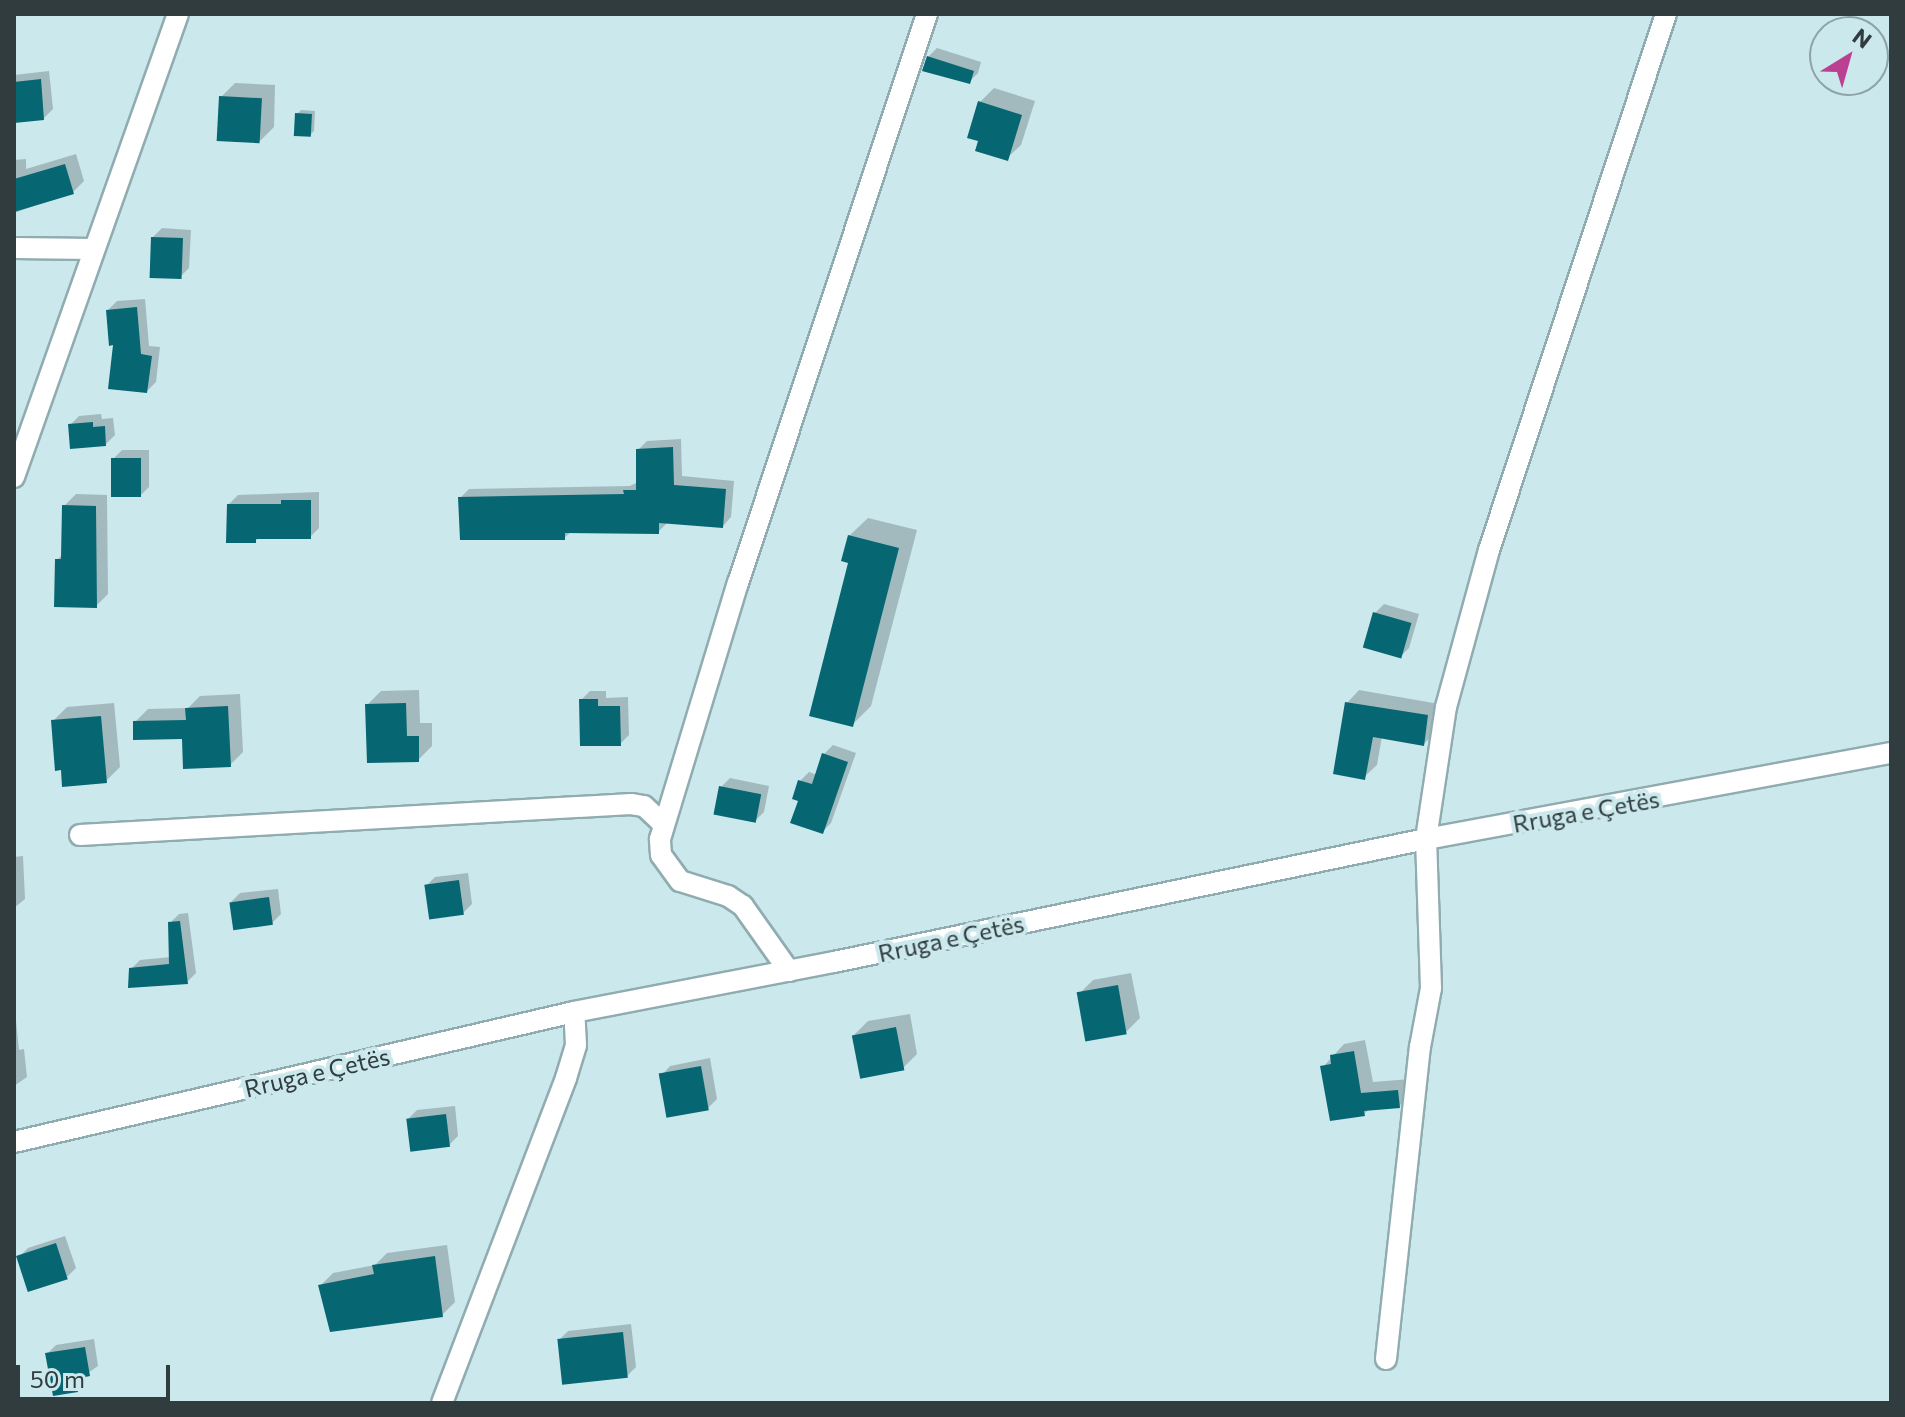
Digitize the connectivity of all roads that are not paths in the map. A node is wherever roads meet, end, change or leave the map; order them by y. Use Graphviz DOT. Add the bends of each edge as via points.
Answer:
graph roads {
  1 [pos="178,14"];
  2 [pos="927,14"];
  3 [pos="1666,14"];
  4 [pos="14,248"];
  5 [pos="94,249"];
  6 [pos="14,477"];
  7 [pos="1891,753"];
  8 [pos="663,824"];
  9 [pos="80,835"];
  10 [pos="1426,839"];
  11 [pos="789,971"];
  12 [pos="574,1012"];
  13 [pos="14,1142"];
  14 [pos="1386,1359"];
  15 [pos="442,1403"];
  1 -- 5 [label="street"];
  2 -- 8 [label="street"];
  3 -- 10 [label="street" via="1489,550 1446,707"];
  4 -- 5 [label="street"];
  5 -- 6 [label="street"];
  7 -- 10 [label="street, Rruga e Çetës"];
  8 -- 9 [label="street" via="644,806 631,804"];
  8 -- 11 [label="street" via="661,855 669,869 680,881 743,906"];
  10 -- 11 [label="street, Rruga e Çetës"];
  10 -- 14 [label="street" via="1431,988"];
  11 -- 12 [label="street, Rruga e Çetës"];
  12 -- 13 [label="street, Rruga e Çetës"];
  12 -- 15 [label="street" via="576,1045 566,1078"];
}
